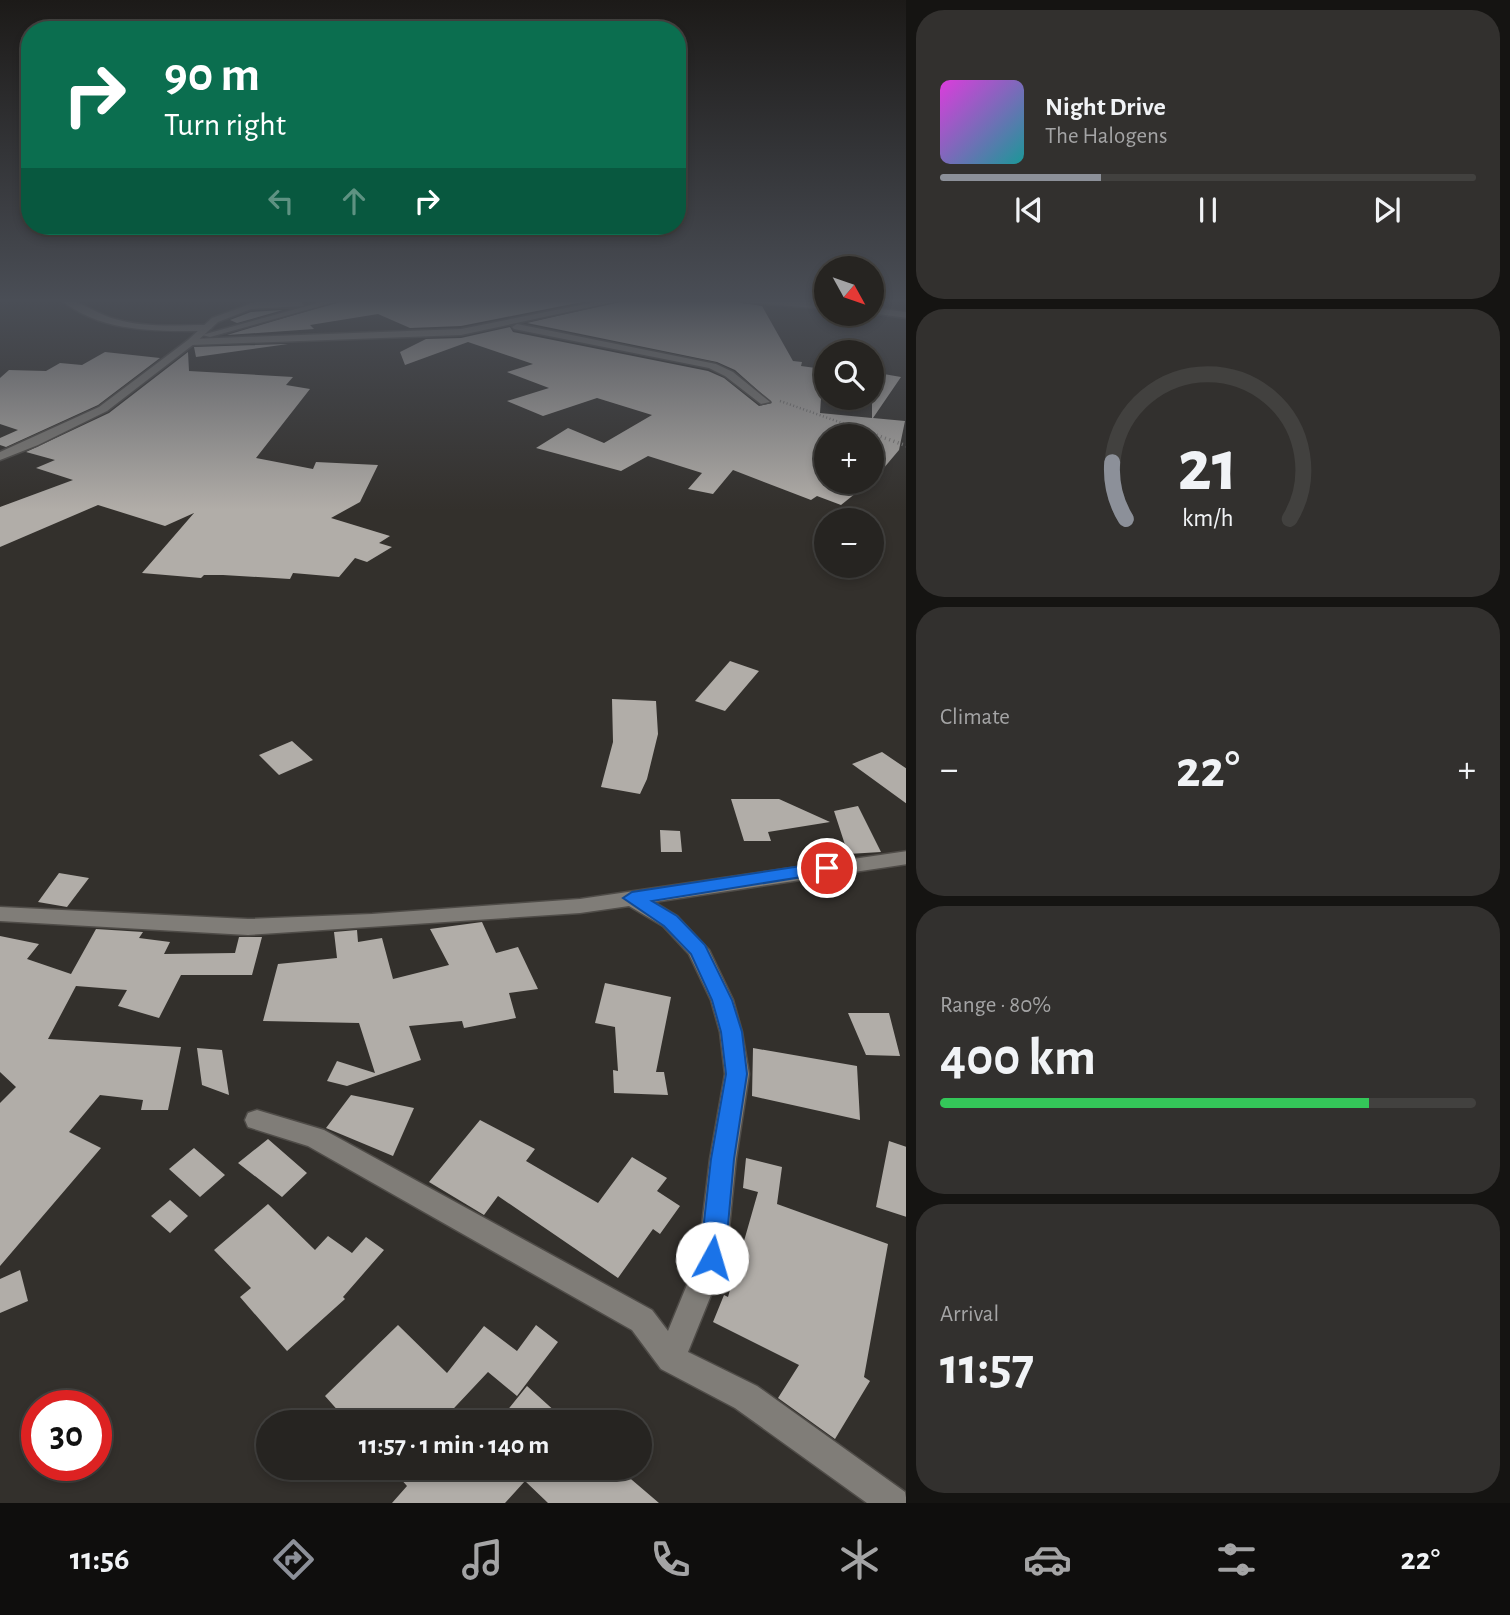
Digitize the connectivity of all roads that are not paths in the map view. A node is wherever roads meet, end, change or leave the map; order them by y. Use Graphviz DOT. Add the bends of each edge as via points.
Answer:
graph roads {
  1 [pos="155,369"];
  2 [pos="718,369"];
  3 [pos="765,402"];
  4 [pos="0,456"];
  5 [pos="906,857"];
  6 [pos="632,898"];
  7 [pos="0,914"];
  8 [pos="257,1121"];
  9 [pos="671,1359"];
  10 [pos="894,1503"];
  1 -- 4 [label="street" via="103,409"];
  2 -- 3 [label="street"];
  5 -- 6 [label="street"];
  6 -- 7 [label="street" via="542,910 248,927"];
  6 -- 9 [label="street" via="670,921 698,950 722,1000 737,1074 712,1258"];
  8 -- 9 [label="street" via="315,1138 583,1285 642,1320"];
  9 -- 10 [label="street" via="746,1397"];
}
